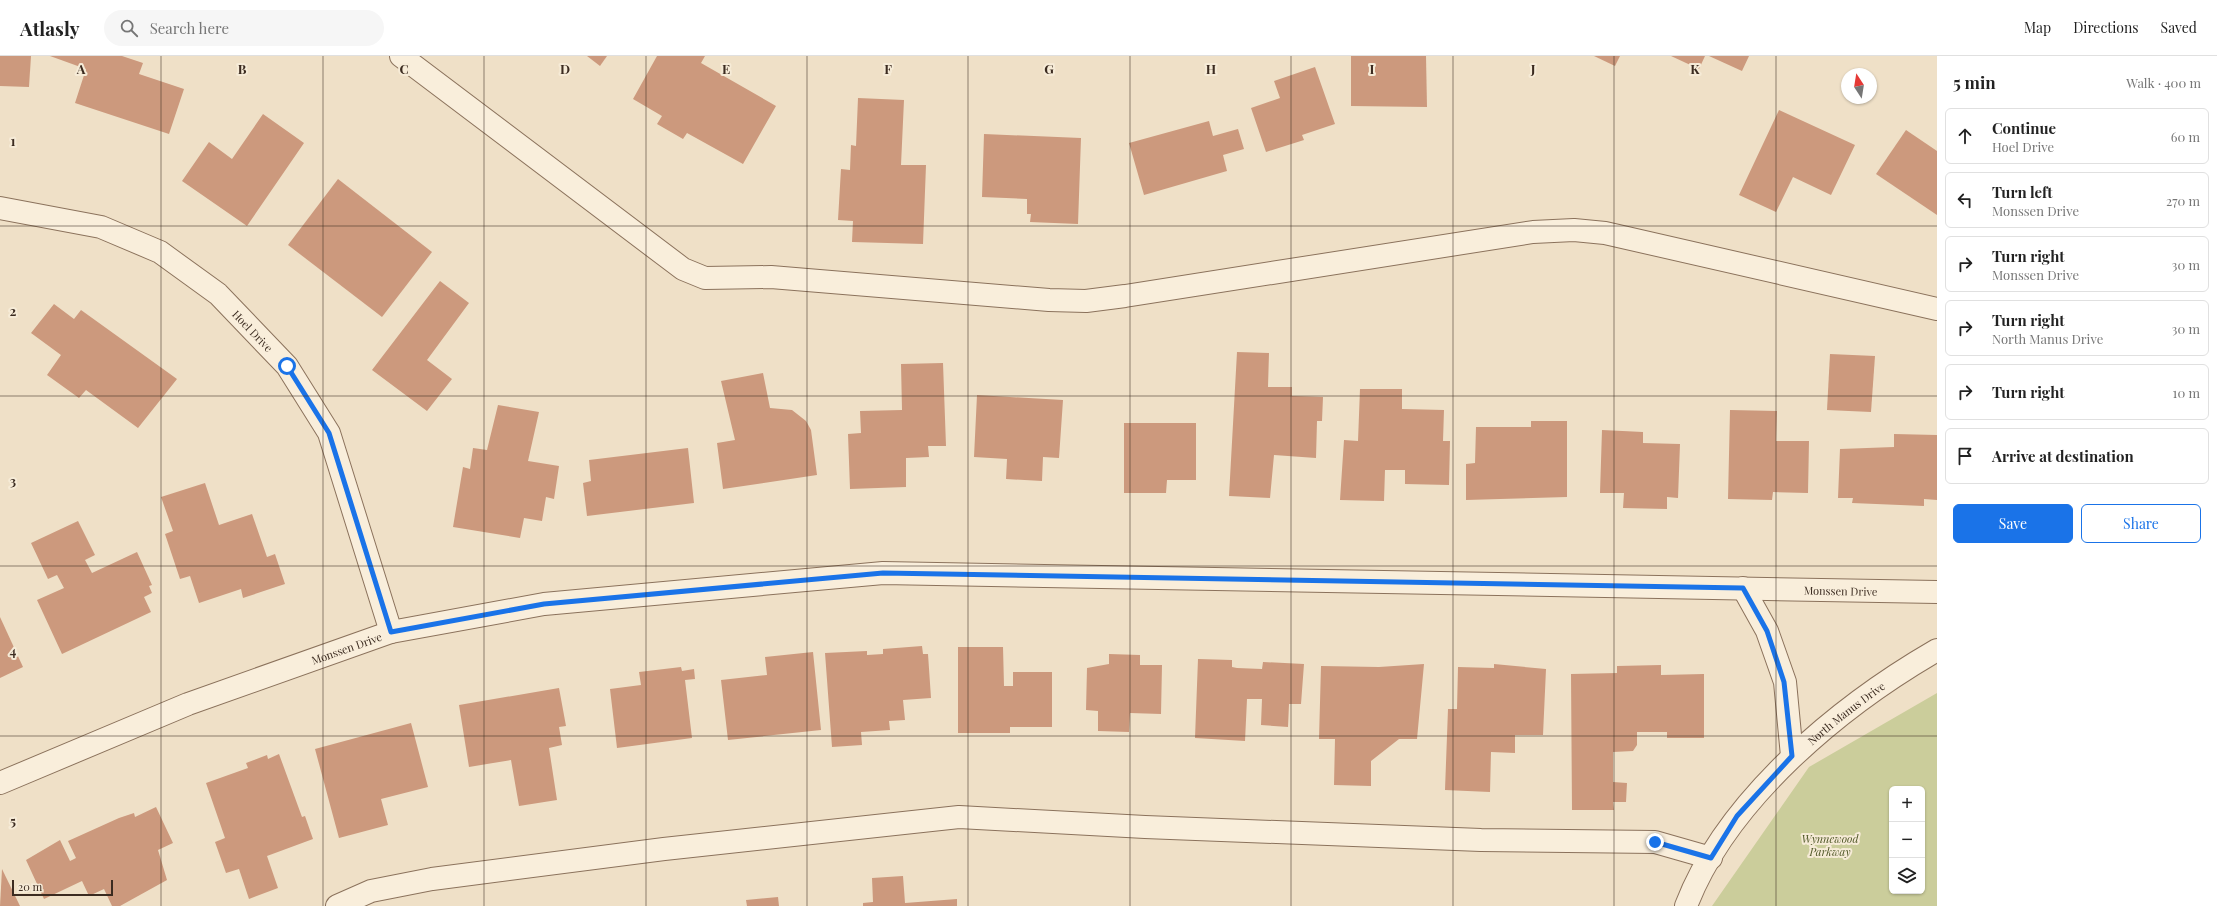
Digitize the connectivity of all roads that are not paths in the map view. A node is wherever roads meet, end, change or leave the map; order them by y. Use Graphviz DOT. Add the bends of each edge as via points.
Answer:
graph roads {
  1 [pos="401,56"];
  2 [pos="0,208"];
  3 [pos="1937,309"];
  4 [pos="1743,588"];
  5 [pos="1937,592"];
  6 [pos="391,632"];
  7 [pos="1937,650"];
  8 [pos="1792,756"];
  9 [pos="0,783"];
  10 [pos="1711,858"];
  11 [pos="337,906"];
  12 [pos="1686,906"];
  1 -- 3 [label="street" via="683,269 705,278 771,277 1049,300 1086,300 1533,232 1574,230 1605,233"];
  2 -- 6 [label="street, Hoel Drive" via="101,227 160,252 218,294 287,366 329,433"];
  4 -- 5 [label="street, Monssen Drive"];
  4 -- 6 [label="street, Monssen Drive" via="883,573 544,604"];
  4 -- 8 [label="street" via="1767,631 1784,682"];
  6 -- 9 [label="street, Monssen Drive" via="188,704"];
  7 -- 8 [label="street, North Manus Drive" via="1894,675"];
  8 -- 10 [label="street, North Manus Drive" via="1737,816"];
  10 -- 11 [label="street" via="1655,842 1481,840 959,817 664,849 432,879 371,891"];
  10 -- 12 [label="street, North Manus Drive" via="1694,885"];
}
